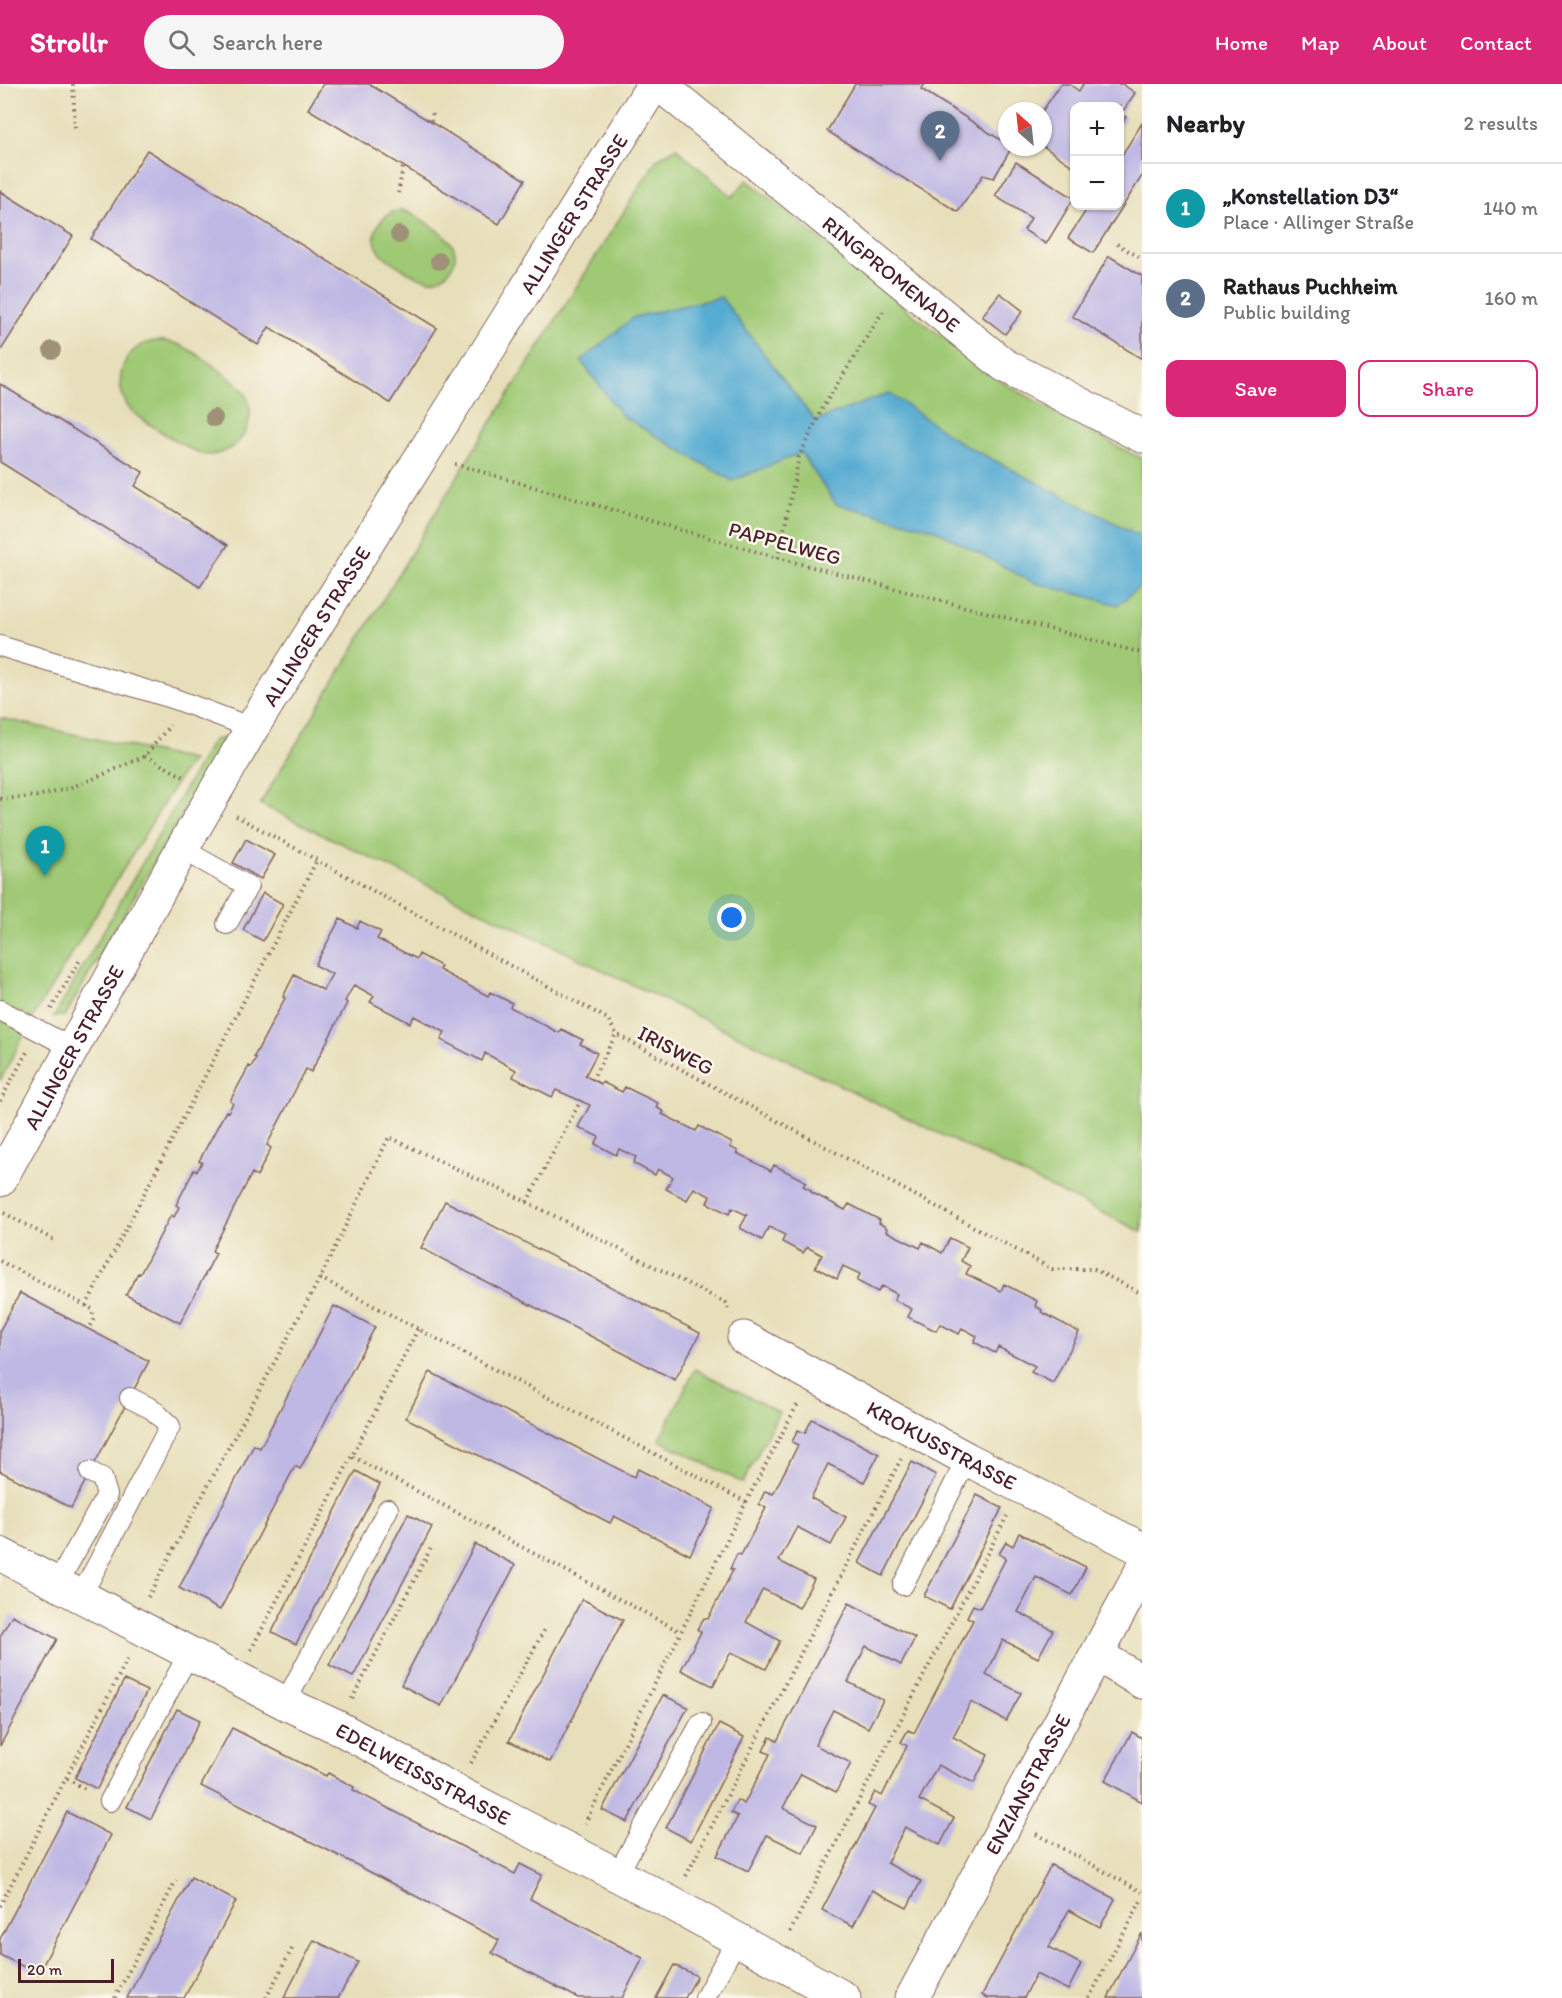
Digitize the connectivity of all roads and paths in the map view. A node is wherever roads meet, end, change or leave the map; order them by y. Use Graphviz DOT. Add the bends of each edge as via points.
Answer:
graph roads {
  1 [pos="73,84"];
  2 [pos="654,84"];
  3 [pos="659,84"];
  4 [pos="433,112"];
  5 [pos="431,121"];
  6 [pos="75,129"];
  7 [pos="403,167"];
  8 [pos="398,193"];
  9 [pos="1117,244"];
  10 [pos="1142,259"];
  11 [pos="901,282"];
  12 [pos="1142,436"];
  13 [pos="423,454"];
  14 [pos="778,558"];
  15 [pos="0,646"];
  16 [pos="1142,653"];
  17 [pos="172,723"];
  18 [pos="252,728"];
  19 [pos="145,756"];
  20 [pos="187,779"];
  21 [pos="0,799"];
  22 [pos="210,801"];
  23 [pos="182,849"];
  24 [pos="317,860"];
  25 [pos="227,924"];
  26 [pos="0,1010"];
  27 [pos="616,1034"];
  28 [pos="72,1048"];
  29 [pos="592,1080"];
  30 [pos="581,1100"];
  31 [pos="0,1180"];
  32 [pos="527,1202"];
  33 [pos="0,1210"];
  34 [pos="56,1241"];
  35 [pos="0,1261"];
  36 [pos="320,1278"];
  37 [pos="1142,1294"];
  38 [pos="86,1306"];
  39 [pos="89,1329"];
  40 [pos="418,1329"];
  41 [pos="744,1338"];
  42 [pos="812,1375"];
  43 [pos="130,1398"];
  44 [pos="916,1431"];
  45 [pos="353,1456"];
  46 [pos="967,1459"];
  47 [pos="90,1472"];
  48 [pos="1021,1488"];
  49 [pos="746,1502"];
  50 [pos="388,1509"];
  51 [pos="430,1548"];
  52 [pos="1142,1549"];
  53 [pos="0,1554"];
  54 [pos="1142,1570"];
  55 [pos="903,1585"];
  56 [pos="69,1590"];
  57 [pos="138,1626"];
  58 [pos="546,1627"];
  59 [pos="681,1632"];
  60 [pos="189,1653"];
  61 [pos="1098,1655"];
  62 [pos="236,1677"];
  63 [pos="1142,1682"];
  64 [pos="285,1702"];
  65 [pos="701,1723"];
  66 [pos="337,1727"];
  67 [pos="455,1791"];
  68 [pos="110,1801"];
  69 [pos="1010,1819"];
  70 [pos="571,1851"];
  71 [pos="617,1875"];
  72 [pos="176,1880"];
  73 [pos="1142,1892"];
  74 [pos="1142,1899"];
  75 [pos="671,1903"];
  76 [pos="0,1906"];
  77 [pos="737,1939"];
  78 [pos="294,1945"];
  79 [pos="776,1960"];
  80 [pos="810,1989"];
  81 [pos="115,1998"];
  82 [pos="266,1998"];
  83 [pos="705,1998"];
  84 [pos="844,1998"];
  85 [pos="912,1998"];
  86 [pos="1089,1998"];
  1 -- 6 [label="path"];
  2 -- 13 [label="street, ALLINGER STRASSE"];
  3 -- 11 [label="street, RINGPROMENADE"];
  4 -- 5 [label="path"];
  7 -- 8 [label="path"];
  9 -- 10 [label="path"];
  11 -- 12 [label="street, RINGPROMENADE" via="1004,365"];
  11 -- 14 [label="path" via="823,407 799,457"];
  13 -- 14 [label="path, PAPPELWEG"];
  13 -- 18 [label="street, ALLINGER STRASSE"];
  14 -- 16 [label="path, PAPPELWEG"];
  15 -- 18 [label="lane" via="175,699"];
  17 -- 19 [label="path"];
  18 -- 22 [label="street, ALLINGER STRASSE"];
  19 -- 20 [label="path"];
  19 -- 21 [label="path" via="63,790"];
  22 -- 23 [label="street, ALLINGER STRASSE"];
  22 -- 24 [label="path, IRISWEG"];
  23 -- 25 [label="lane" via="248,886"];
  23 -- 28 [label="street, ALLINGER STRASSE"];
  24 -- 27 [label="path, IRISWEG" via="608,1019"];
  24 -- 38 [label="path"];
  26 -- 28 [label="lane"];
  27 -- 29 [label="path"];
  27 -- 37 [label="path, IRISWEG" via="1052,1269 1094,1269"];
  28 -- 31 [label="street, ALLINGER STRASSE"];
  30 -- 32 [label="path"];
  32 -- 36 [label="path" via="389,1137"];
  32 -- 41 [label="path" via="726,1303"];
  33 -- 34 [label="path"];
  35 -- 38 [label="path"];
  36 -- 40 [label="path"];
  36 -- 57 [label="path"];
  38 -- 39 [label="path" via="92,1309 94,1320"];
  40 -- 45 [label="path"];
  40 -- 49 [label="path"];
  41 -- 42 [label="street, KROKUSSTRASSE"];
  42 -- 44 [label="street, KROKUSSTRASSE"];
  42 -- 49 [label="path"];
  43 -- 56 [label="lane" via="152,1409 170,1426"];
  44 -- 46 [label="street, KROKUSSTRASSE"];
  44 -- 75 [label="path"];
  45 -- 59 [label="path"];
  45 -- 62 [label="path"];
  46 -- 48 [label="street, KROKUSSTRASSE"];
  46 -- 55 [label="lane"];
  47 -- 56 [label="lane" via="102,1478 107,1495"];
  48 -- 52 [label="street, KROKUSSTRASSE"];
  48 -- 79 [label="path"];
  49 -- 59 [label="path"];
  50 -- 64 [label="lane"];
  51 -- 66 [label="path"];
  53 -- 56 [label="street, EDELWEISSSTRASSE"];
  54 -- 61 [label="street, ENZIANSTRASSE"];
  56 -- 57 [label="street, EDELWEISSSTRASSE"];
  57 -- 60 [label="street, EDELWEISSSTRASSE"];
  57 -- 76 [label="path"];
  58 -- 67 [label="path"];
  59 -- 70 [label="path"];
  60 -- 62 [label="street, EDELWEISSSTRASSE"];
  60 -- 68 [label="lane"];
  61 -- 63 [label="street"];
  61 -- 69 [label="street, ENZIANSTRASSE"];
  62 -- 64 [label="street, EDELWEISSSTRASSE"];
  64 -- 66 [label="street, EDELWEISSSTRASSE"];
  65 -- 71 [label="lane"];
  66 -- 67 [label="street, EDELWEISSSTRASSE"];
  67 -- 70 [label="street, EDELWEISSSTRASSE"];
  69 -- 73 [label="path"];
  69 -- 85 [label="street, ENZIANSTRASSE"];
  70 -- 71 [label="street, EDELWEISSSTRASSE"];
  71 -- 75 [label="street, EDELWEISSSTRASSE"];
  72 -- 81 [label="path"];
  74 -- 86 [label="path"];
  75 -- 77 [label="street, EDELWEISSSTRASSE"];
  77 -- 79 [label="street, EDELWEISSSTRASSE"];
  77 -- 83 [label="lane"];
  78 -- 82 [label="path"];
  79 -- 80 [label="street, EDELWEISSSTRASSE"];
  80 -- 84 [label="street, EDELWEISSSTRASSE"];
}
